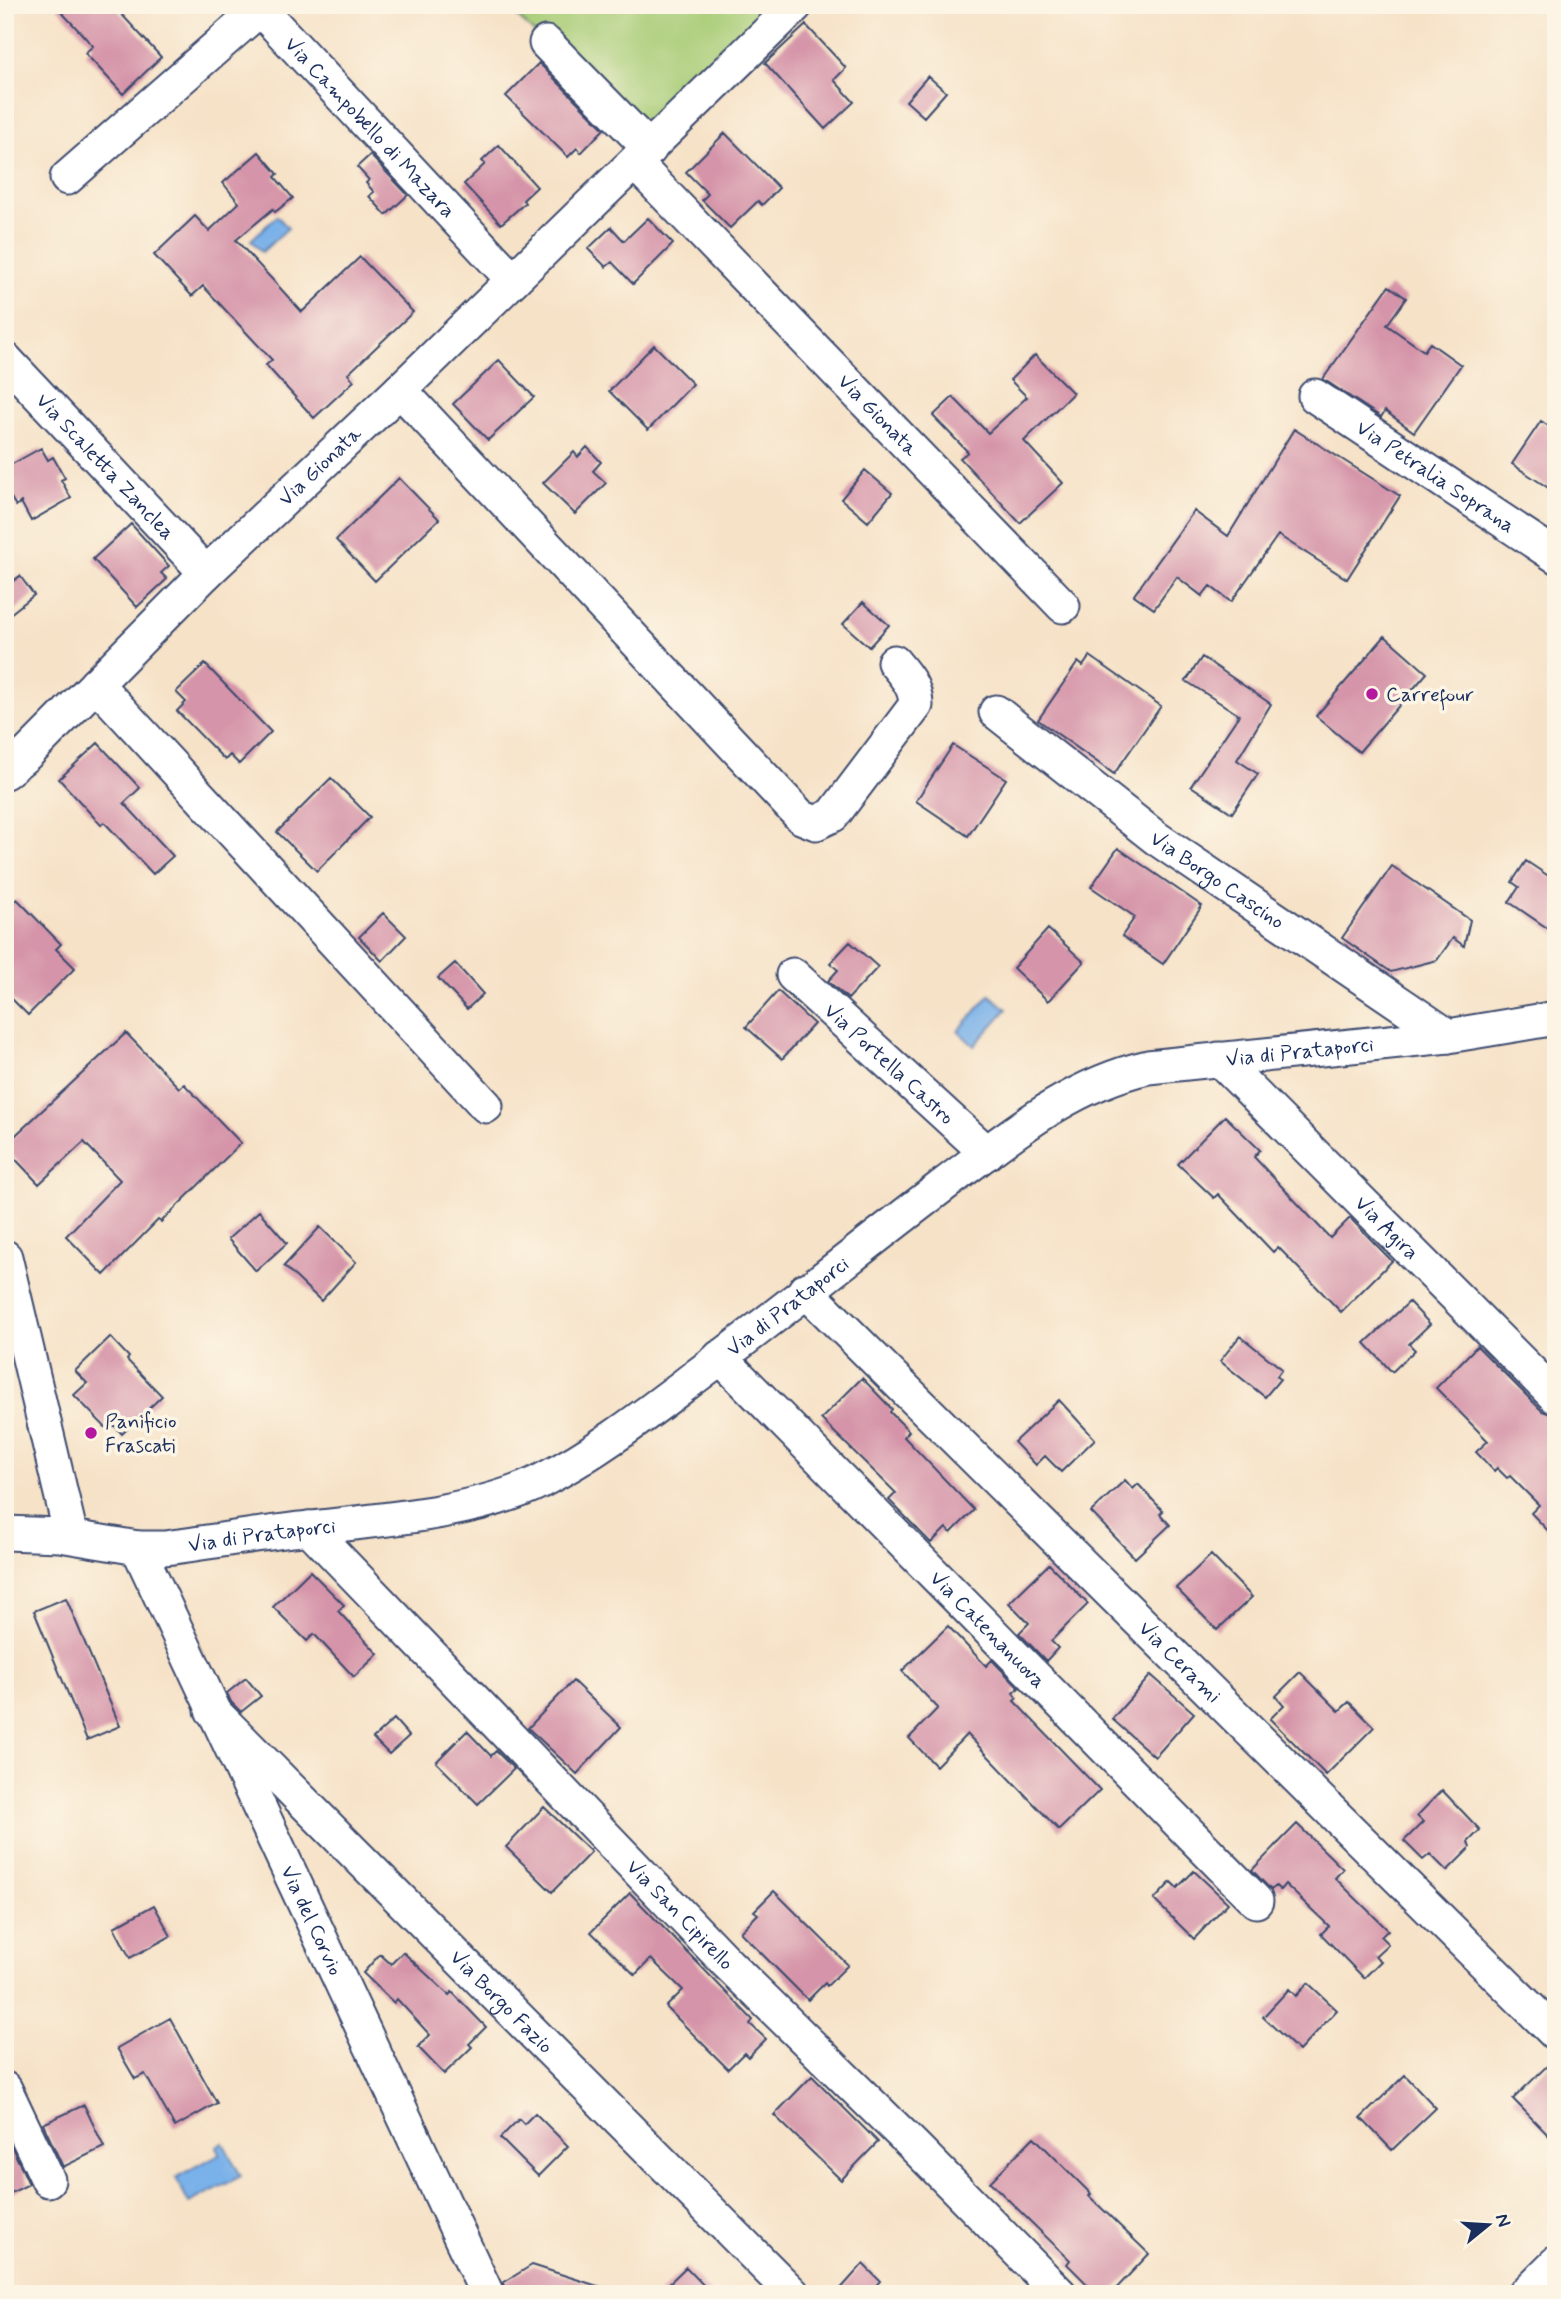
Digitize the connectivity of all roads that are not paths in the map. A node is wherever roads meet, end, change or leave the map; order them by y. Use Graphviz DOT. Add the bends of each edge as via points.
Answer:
graph roads {
  1 [pos="796,5"];
  2 [pos="262,7"];
  3 [pos="546,43"];
  4 [pos="643,156"];
  5 [pos="67,178"];
  6 [pos="513,280"];
  7 [pos="5,359"];
  8 [pos="400,390"];
  9 [pos="1315,396"];
  10 [pos="1556,556"];
  11 [pos="206,573"];
  12 [pos="1063,606"];
  13 [pos="894,662"];
  14 [pos="96,684"];
  15 [pos="996,712"];
  16 [pos="5,772"];
  17 [pos="793,975"];
  18 [pos="1556,1018"];
  19 [pos="1448,1036"];
  20 [pos="1219,1059"];
  21 [pos="485,1106"];
  22 [pos="986,1153"];
  23 [pos="5,1257"];
  24 [pos="805,1290"];
  25 [pos="720,1357"];
  26 [pos="1556,1396"];
  27 [pos="309,1528"];
  28 [pos="5,1533"];
  29 [pos="71,1536"];
  30 [pos="138,1548"];
  31 [pos="212,1710"];
  32 [pos="1256,1901"];
  33 [pos="1556,2034"];
  34 [pos="5,2089"];
  35 [pos="48,2180"];
  36 [pos="1556,2263"];
  37 [pos="487,2294"];
  38 [pos="793,2294"];
  39 [pos="1060,2294"];
  40 [pos="1525,2294"];
  1 -- 4 [label="street, Via Gionata"];
  2 -- 5 [label="street, Via Campobello di Mazara"];
  2 -- 6 [label="street, Via Campobello di Mazara"];
  3 -- 4 [label="street"];
  4 -- 6 [label="street, Via Gionata"];
  4 -- 12 [label="street, Via Gionata"];
  6 -- 8 [label="street, Via Gionata"];
  7 -- 11 [label="street, Via Scaletta Zanclea"];
  8 -- 11 [label="street, Via Gionata"];
  8 -- 13 [label="street" via="801,817 816,823 833,815 916,705 913,687"];
  9 -- 10 [label="street, Via Petralia Soprana"];
  11 -- 14 [label="street, Via Gionata"];
  14 -- 16 [label="street, Via Gionata"];
  14 -- 21 [label="street"];
  15 -- 19 [label="street, Via Borgo Cascino" via="1156,838"];
  17 -- 22 [label="street, Via Portella Castro"];
  18 -- 19 [label="street, Via di Prataporci"];
  19 -- 20 [label="street, Via di Prataporci"];
  20 -- 22 [label="street, Via di Prataporci" via="1148,1067 1096,1084 1042,1112"];
  20 -- 26 [label="street, Via Agira"];
  22 -- 24 [label="street, Via di Prataporci"];
  23 -- 29 [label="street"];
  24 -- 25 [label="street, Via di Prataporci"];
  24 -- 33 [label="street, Via Cerami"];
  25 -- 27 [label="street, Via di Prataporci" via="601,1445 528,1487 411,1515"];
  25 -- 32 [label="street, Via Catenanuova"];
  27 -- 30 [label="street, Via di Prataporci"];
  27 -- 39 [label="street, Via San Cipirello" via="728,1964"];
  28 -- 29 [label="street, Via di Prataporci"];
  29 -- 30 [label="street, Via di Prataporci"];
  30 -- 31 [label="street, Via del Corvio"];
  31 -- 37 [label="street, Via del Corvio"];
  31 -- 38 [label="street, Via Borgo Fazio"];
  34 -- 35 [label="street"];
  36 -- 40 [label="street"];
}
